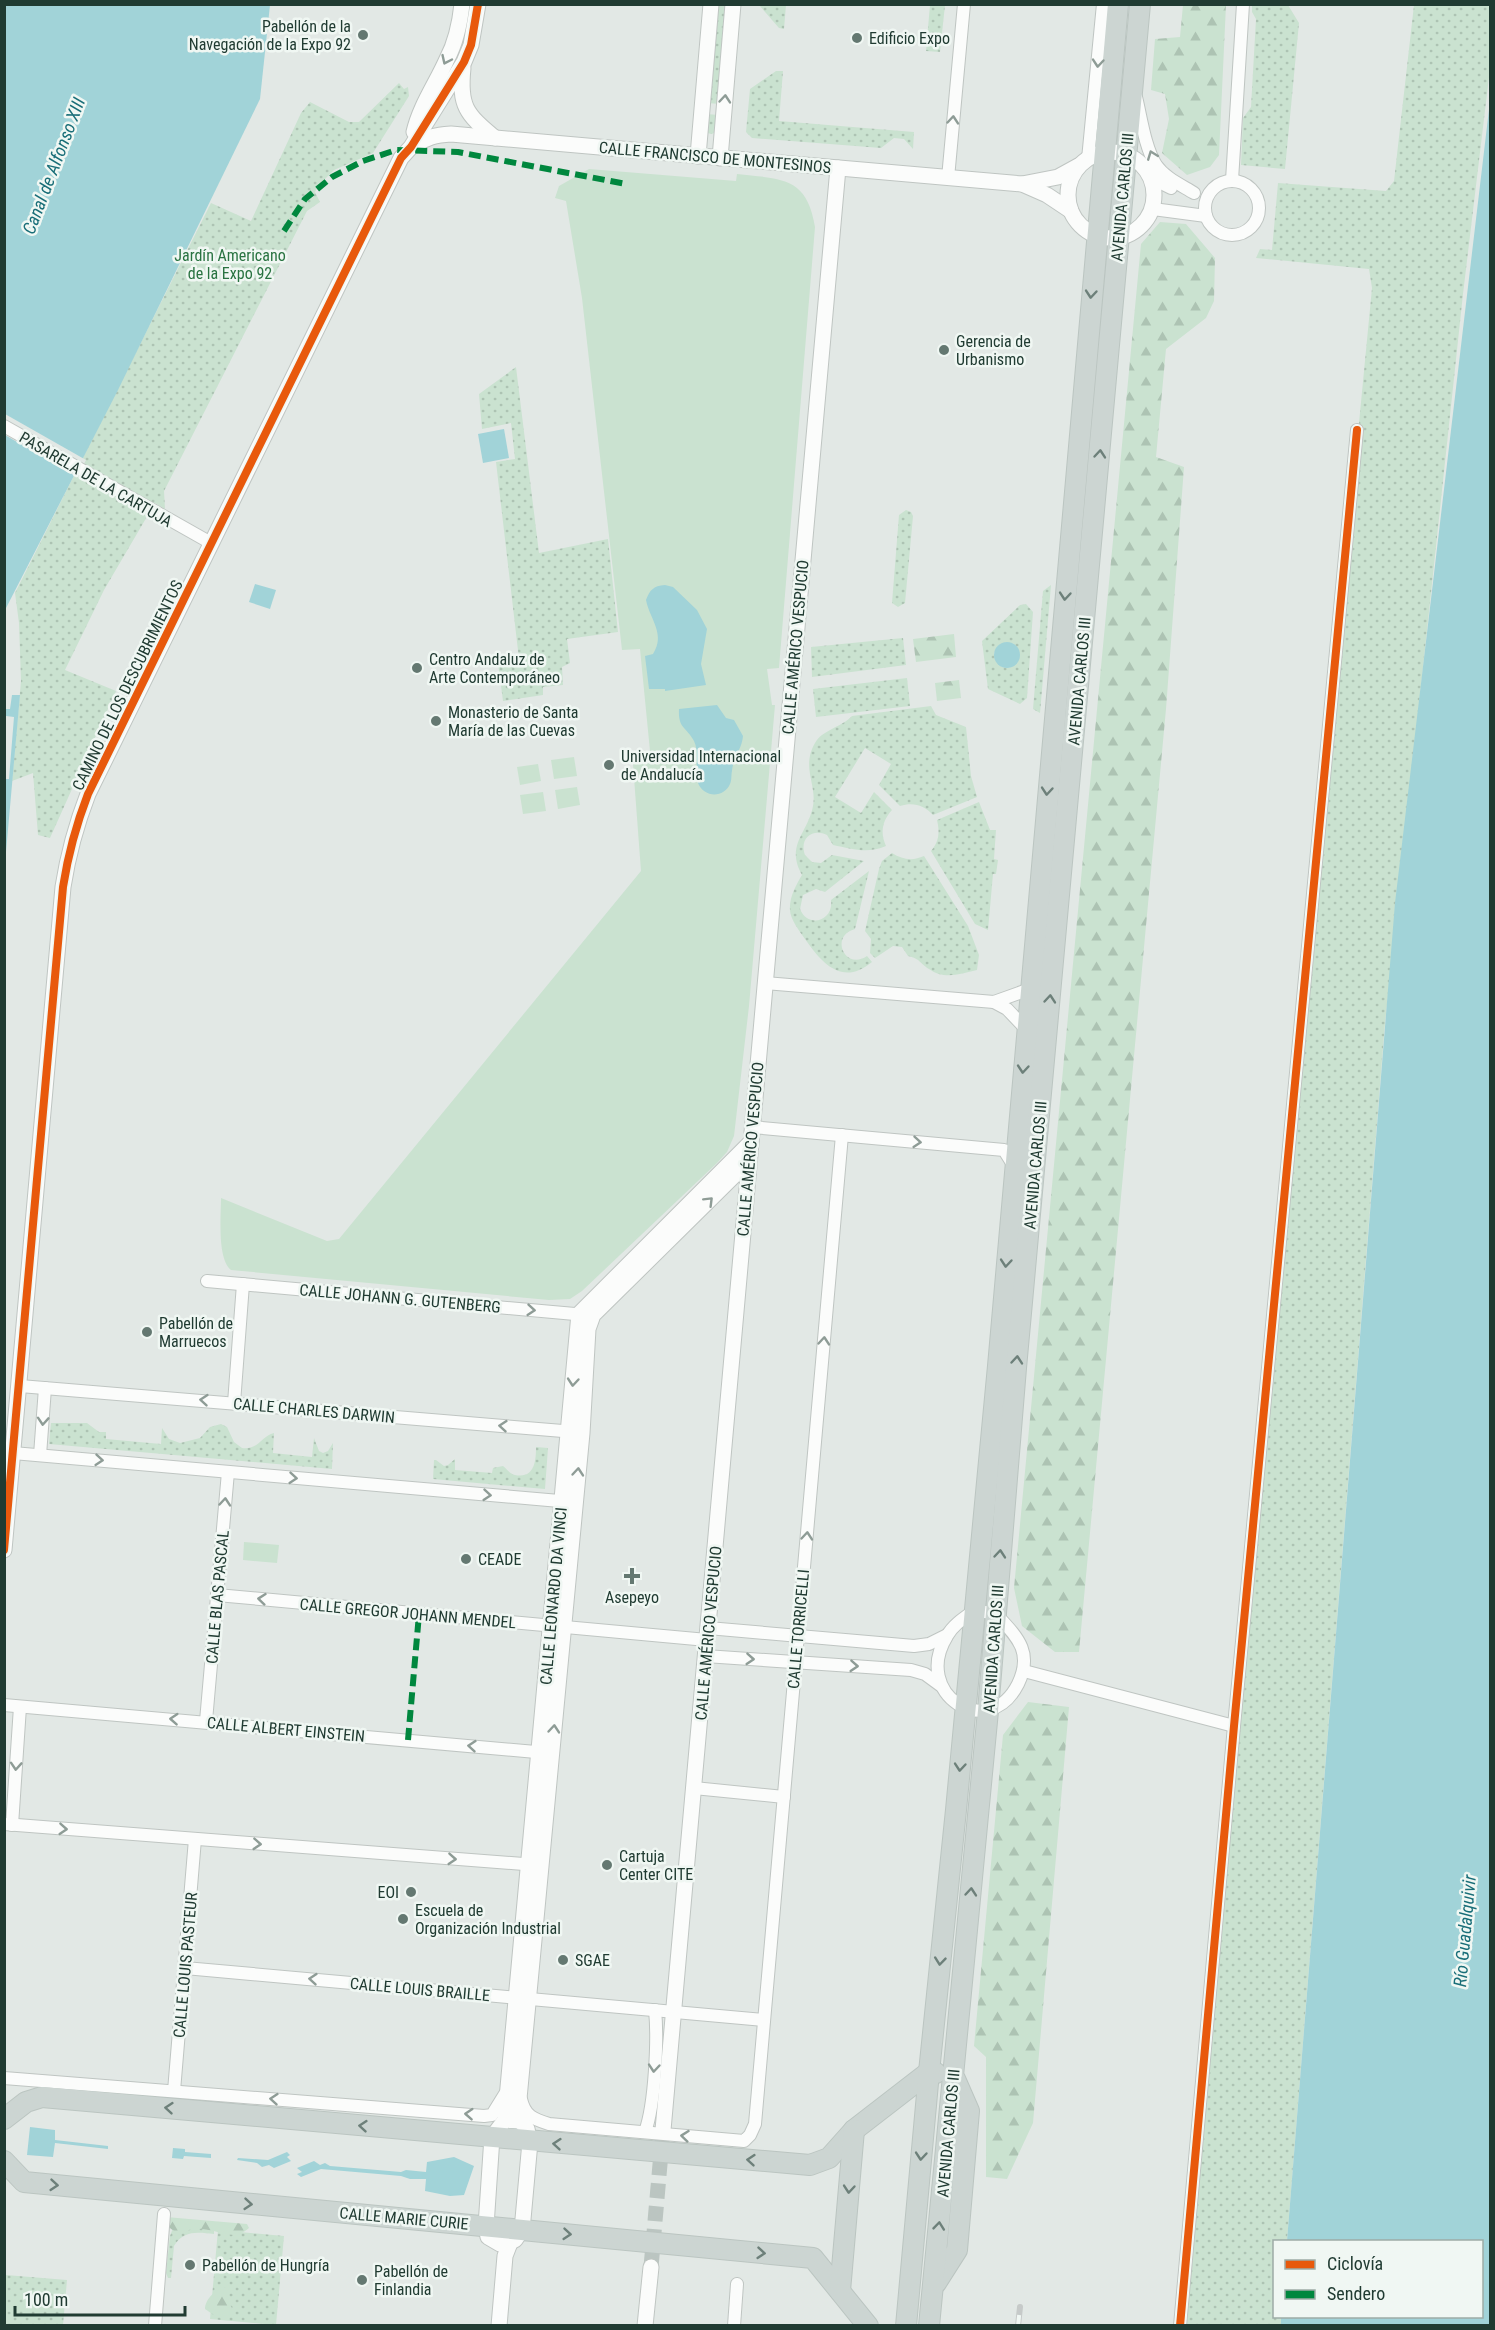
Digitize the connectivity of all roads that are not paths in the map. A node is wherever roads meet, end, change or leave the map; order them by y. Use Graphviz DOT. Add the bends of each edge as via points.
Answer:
graph roads {
  1 [pos="462,4"];
  2 [pos="478,4"];
  3 [pos="711,4"];
  4 [pos="733,4"];
  5 [pos="964,4"];
  6 [pos="1103,4"];
  7 [pos="1118,4"];
  8 [pos="1140,4"];
  9 [pos="1243,4"];
  10 [pos="464,62"];
  11 [pos="1133,84"];
  12 [pos="495,138"];
  13 [pos="411,147"];
  14 [pos="1126,154"];
  15 [pos="698,156"];
  16 [pos="720,158"];
  17 [pos="1091,158"];
  18 [pos="838,168"];
  19 [pos="948,178"];
  20 [pos="1151,178"];
  21 [pos="1232,180"];
  22 [pos="1022,184"];
  23 [pos="1194,193"];
  24 [pos="1208,195"];
  25 [pos="1153,209"];
  26 [pos="1071,211"];
  27 [pos="1206,216"];
  28 [pos="1097,236"];
  29 [pos="1119,238"];
  30 [pos="4,426"];
  31 [pos="1358,430"];
  32 [pos="211,543"];
  33 [pos="765,983"];
  34 [pos="1030,989"];
  35 [pos="993,1002"];
  36 [pos="1026,1029"];
  37 [pos="751,1135"];
  38 [pos="842,1135"];
  39 [pos="748,1162"];
  40 [pos="1014,1166"];
  41 [pos="207,1281"];
  42 [pos="243,1284"];
  43 [pos="586,1315"];
  44 [pos="20,1386"];
  45 [pos="45,1388"];
  46 [pos="234,1403"];
  47 [pos="575,1432"];
  48 [pos="13,1453"];
  49 [pos="40,1455"];
  50 [pos="228,1472"];
  51 [pos="568,1502"];
  52 [pos="4,1550"];
  53 [pos="217,1595"];
  54 [pos="974,1611"];
  55 [pos="995,1613"];
  56 [pos="557,1627"];
  57 [pos="708,1634"];
  58 [pos="947,1635"];
  59 [pos="798,1636"];
  60 [pos="705,1656"];
  61 [pos="795,1662"];
  62 [pos="1024,1671"];
  63 [pos="940,1684"];
  64 [pos="4,1705"];
  65 [pos="20,1707"];
  66 [pos="965,1709"];
  67 [pos="988,1711"];
  68 [pos="206,1721"];
  69 [pos="1234,1726"];
  70 [pos="545,1753"];
  71 [pos="694,1788"];
  72 [pos="784,1797"];
  73 [pos="8,1824"];
  74 [pos="195,1839"];
  75 [pos="535,1865"];
  76 [pos="185,1968"];
  77 [pos="523,1998"];
  78 [pos="655,2010"];
  79 [pos="675,2012"];
  80 [pos="764,2020"];
  81 [pos="929,2072"];
  82 [pos="953,2076"];
  83 [pos="4,2078"];
  84 [pos="514,2089"];
  85 [pos="174,2091"];
  86 [pos="4,2119"];
  87 [pos="513,2120"];
  88 [pos="663,2130"];
  89 [pos="854,2130"];
  90 [pos="645,2132"];
  91 [pos="492,2137"];
  92 [pos="530,2142"];
  93 [pos="4,2161"];
  94 [pos="164,2214"];
  95 [pos="503,2235"];
  96 [pos="651,2267"];
  97 [pos="737,2284"];
  98 [pos="840,2291"];
  99 [pos="155,2325"];
  100 [pos="492,2325"];
  101 [pos="499,2325"];
  102 [pos="645,2325"];
  103 [pos="734,2325"];
  104 [pos="868,2325"];
  105 [pos="906,2325"];
  106 [pos="928,2325"];
  107 [pos="1180,2325"];
  1 -- 13 [label="street, CAMINO DE LOS DESCUBRIMIENTOS, one-way" via="455,40 418,116"];
  2 -- 10 [label="street, CAMINO DE LOS DESCUBRIMIENTOS"];
  3 -- 15 [label="street"];
  16 -- 4 [label="street, one-way"];
  19 -- 5 [label="street, one-way"];
  6 -- 17 [label="street, one-way"];
  7 -- 17 [label="main road, AVENIDA CARLOS III"];
  8 -- 11 [label="main road, AVENIDA CARLOS III"];
  9 -- 21 [label="street"];
  10 -- 12 [label="street" via="461,95 465,109 472,120"];
  10 -- 13 [label="street, CAMINO DE LOS DESCUBRIMIENTOS"];
  11 -- 14 [label="main road, AVENIDA CARLOS III"];
  23 -- 11 [label="street, one-way" via="1156,165"];
  12 -- 13 [label="street, CALLE FRANCISCO DE MONTESINOS" via="437,135"];
  12 -- 15 [label="street, CALLE FRANCISCO DE MONTESINOS"];
  13 -- 32 [label="street, CAMINO DE LOS DESCUBRIMIENTOS" via="395,171"];
  14 -- 17 [label="street"];
  14 -- 20 [label="street" via="1144,167"];
  14 -- 29 [label="main road, AVENIDA CARLOS III"];
  15 -- 16 [label="street, CALLE FRANCISCO DE MONTESINOS"];
  16 -- 18 [label="street, CALLE FRANCISCO DE MONTESINOS"];
  17 -- 22 [label="street, CALLE FRANCISCO DE MONTESINOS" via="1058,177"];
  17 -- 26 [label="street" via="1073,174 1068,198"];
  17 -- 28 [label="main road, AVENIDA CARLOS III"];
  18 -- 19 [label="street, CALLE FRANCISCO DE MONTESINOS"];
  18 -- 33 [label="street, CALLE AMÉRICO VESPUCIO"];
  19 -- 22 [label="street, CALLE FRANCISCO DE MONTESINOS"];
  20 -- 23 [label="street" via="1177,191"];
  20 -- 25 [label="street"];
  21 -- 24 [label="street" via="1217,185"];
  21 -- 27 [label="street" via="1255,193 1259,211 1251,227 1244,233 1225,234 1210,225"];
  22 -- 26 [label="street, CALLE FRANCISCO DE MONTESINOS" via="1054,198"];
  23 -- 24 [label="street"];
  24 -- 27 [label="street"];
  25 -- 27 [label="street"];
  25 -- 29 [label="street" via="1140,228"];
  26 -- 28 [label="street, CALLE FRANCISCO DE MONTESINOS" via="1081,226"];
  28 -- 29 [label="street"];
  28 -- 34 [label="main road, AVENIDA CARLOS III, one-way"];
  55 -- 29 [label="main road, AVENIDA CARLOS III, one-way"];
  30 -- 32 [label="street, PASARELA DE LA CARTUJA"];
  31 -- 69 [label="street"];
  32 -- 44 [label="street, CAMINO DE LOS DESCUBRIMIENTOS" via="88,794 68,856"];
  33 -- 35 [label="street"];
  33 -- 37 [label="street, CALLE AMÉRICO VESPUCIO"];
  34 -- 35 [label="street"];
  34 -- 36 [label="main road, AVENIDA CARLOS III"];
  35 -- 36 [label="street" via="1007,1009"];
  36 -- 40 [label="main road, AVENIDA CARLOS III, one-way"];
  37 -- 38 [label="street"];
  37 -- 39 [label="street, CALLE AMÉRICO VESPUCIO"];
  37 -- 43 [label="street"];
  38 -- 40 [label="street, one-way" via="1004,1150"];
  59 -- 38 [label="street, CALLE TORRICELLI, one-way"];
  43 -- 39 [label="street, one-way"];
  39 -- 57 [label="street, CALLE AMÉRICO VESPUCIO"];
  40 -- 54 [label="main road, AVENIDA CARLOS III, one-way"];
  41 -- 42 [label="street, CALLE JOHANN G. GUTENBERG"];
  42 -- 43 [label="street, CALLE JOHANN G. GUTENBERG, one-way"];
  42 -- 46 [label="street"];
  43 -- 47 [label="street, CALLE LEONARDO DA VINCI"];
  44 -- 45 [label="street, CALLE CHARLES DARWIN"];
  44 -- 48 [label="street, CAMINO DE LOS DESCUBRIMIENTOS"];
  46 -- 45 [label="street, CALLE CHARLES DARWIN, one-way"];
  45 -- 49 [label="street, one-way"];
  47 -- 46 [label="street, CALLE CHARLES DARWIN, one-way"];
  47 -- 51 [label="street, CALLE LEONARDO DA VINCI"];
  48 -- 49 [label="street"];
  48 -- 52 [label="street, CAMINO DE LOS DESCUBRIMIENTOS"];
  49 -- 50 [label="street, one-way"];
  50 -- 51 [label="street, one-way"];
  53 -- 50 [label="street, CALLE BLAS PASCAL, one-way"];
  51 -- 56 [label="street, CALLE LEONARDO DA VINCI"];
  56 -- 53 [label="street, CALLE GREGOR JOHANN MENDEL, one-way"];
  53 -- 68 [label="street, CALLE BLAS PASCAL"];
  54 -- 55 [label="street"];
  54 -- 58 [label="street"];
  54 -- 66 [label="main road, AVENIDA CARLOS III"];
  55 -- 62 [label="street" via="1020,1640"];
  55 -- 67 [label="main road, AVENIDA CARLOS III"];
  56 -- 57 [label="street, CALLE GREGOR JOHANN MENDEL"];
  56 -- 70 [label="street, CALLE LEONARDO DA VINCI"];
  57 -- 59 [label="street, CALLE GREGOR JOHANN MENDEL"];
  57 -- 60 [label="street, CALLE AMÉRICO VESPUCIO"];
  58 -- 59 [label="street, CALLE GREGOR JOHANN MENDEL" via="914,1646"];
  58 -- 63 [label="street" via="938,1655"];
  59 -- 61 [label="street, CALLE TORRICELLI"];
  60 -- 61 [label="street, one-way"];
  60 -- 71 [label="street, CALLE AMÉRICO VESPUCIO"];
  61 -- 63 [label="street, one-way" via="911,1670"];
  61 -- 72 [label="street, CALLE TORRICELLI"];
  62 -- 67 [label="street" via="1012,1696"];
  62 -- 69 [label="street"];
  63 -- 66 [label="street"];
  64 -- 65 [label="street, CALLE ALBERT EINSTEIN"];
  68 -- 65 [label="street, CALLE ALBERT EINSTEIN, one-way"];
  65 -- 73 [label="street, one-way"];
  66 -- 67 [label="street"];
  66 -- 81 [label="main road, AVENIDA CARLOS III, one-way"];
  82 -- 67 [label="main road, AVENIDA CARLOS III, one-way"];
  70 -- 68 [label="street, CALLE ALBERT EINSTEIN, one-way"];
  69 -- 107 [label="street"];
  70 -- 75 [label="street, CALLE LEONARDO DA VINCI"];
  71 -- 72 [label="street"];
  71 -- 79 [label="street, CALLE AMÉRICO VESPUCIO"];
  72 -- 80 [label="street, CALLE TORRICELLI"];
  73 -- 74 [label="street, one-way"];
  74 -- 75 [label="street, one-way"];
  74 -- 76 [label="street, CALLE LOUIS PASTEUR"];
  75 -- 77 [label="street, CALLE LEONARDO DA VINCI"];
  77 -- 76 [label="street, CALLE LOUIS BRAILLE, one-way"];
  76 -- 85 [label="street, CALLE LOUIS PASTEUR"];
  77 -- 78 [label="street, CALLE LOUIS BRAILLE"];
  77 -- 84 [label="street, CALLE LEONARDO DA VINCI"];
  78 -- 79 [label="street, CALLE LOUIS BRAILLE"];
  78 -- 90 [label="street, one-way" via="657,2033"];
  79 -- 80 [label="street, CALLE LOUIS BRAILLE"];
  79 -- 88 [label="street, CALLE AMÉRICO VESPUCIO"];
  80 -- 90 [label="street, CALLE TORRICELLI, one-way" via="754,2124 744,2141"];
  81 -- 82 [label="main road"];
  81 -- 89 [label="main road"];
  81 -- 105 [label="main road, AVENIDA CARLOS III, one-way"];
  106 -- 82 [label="main road, one-way" via="933,2288 957,2250 969,2111"];
  83 -- 85 [label="street"];
  84 -- 85 [label="street, one-way" via="492,2115 484,2116"];
  84 -- 87 [label="street, CALLE LEONARDO DA VINCI" via="518,2109"];
  84 -- 90 [label="street" via="530,2118"];
  91 -- 86 [label="main road, one-way" via="42,2097"];
  87 -- 91 [label="street"];
  87 -- 92 [label="street, CALLE LEONARDO DA VINCI" via="527,2129"];
  89 -- 92 [label="main road, one-way" via="829,2158 810,2165"];
  89 -- 98 [label="main road, one-way"];
  91 -- 92 [label="main road"];
  91 -- 95 [label="street"];
  92 -- 95 [label="street"];
  93 -- 95 [label="main road, CALLE MARIE CURIE, one-way" via="24,2182"];
  94 -- 99 [label="street"];
  95 -- 98 [label="main road, CALLE MARIE CURIE, one-way" via="813,2258"];
  95 -- 100 [label="street" via="497,2255"];
  95 -- 101 [label="street"];
  96 -- 102 [label="street"];
  97 -- 103 [label="street"];
  98 -- 104 [label="main road"];
}
